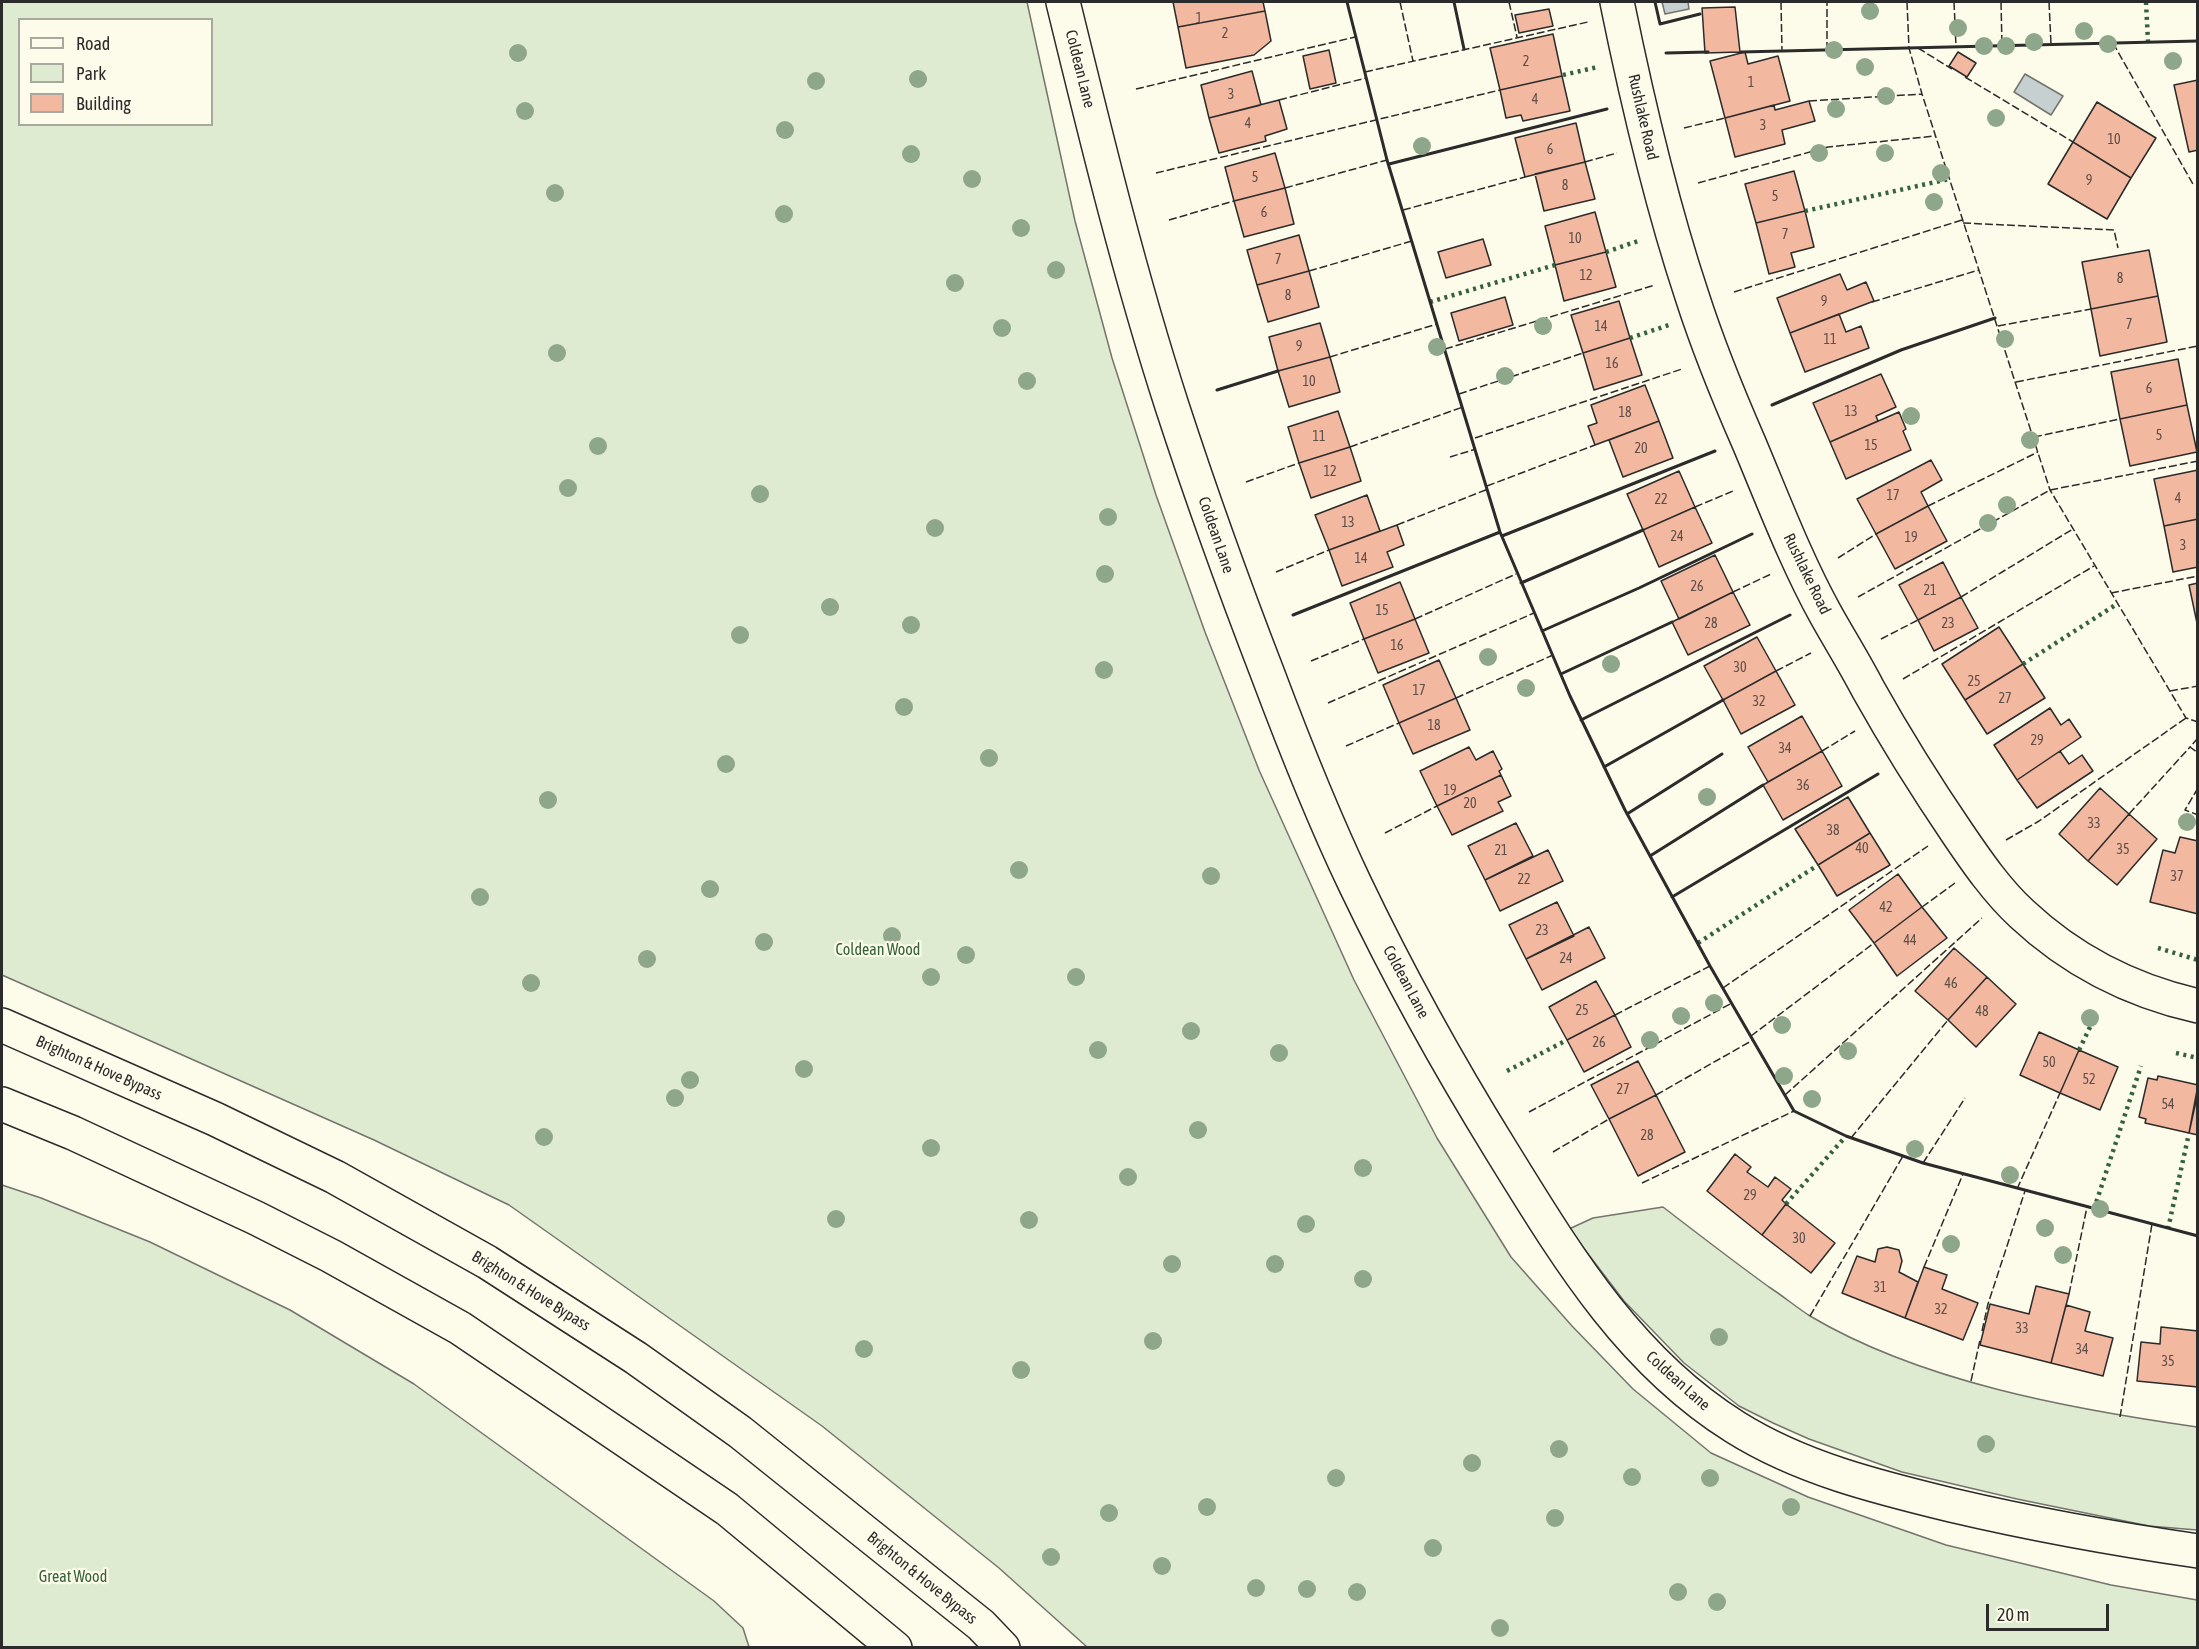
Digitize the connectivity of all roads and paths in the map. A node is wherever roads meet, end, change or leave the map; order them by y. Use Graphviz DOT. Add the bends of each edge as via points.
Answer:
graph roads {
  1 [pos="1063,2"];
  2 [pos="1617,2"];
  3 [pos="2198,1006"];
  4 [pos="2,1025"];
  5 [pos="2,1104"];
  6 [pos="2198,1551"];
  7 [pos="895,1647"];
  8 [pos="1003,1647"];
  1 -- 6 [label="main road, Coldean Lane" via="1105,170 1172,405 1231,579 1307,775 1373,921 1447,1058 1582,1278 1616,1322 1682,1388 1733,1426 1789,1456 1874,1485 1966,1509"];
  2 -- 3 [label="main road, Rushlake Road" via="1679,258 1725,387 1775,509 1821,606 1882,714 1970,851 2023,915 2062,947 2120,981"];
  4 -- 8 [label="main road, Brighton & Hove Bypass" via="335,1177 487,1262 636,1358 740,1432 981,1625"];
  5 -- 7 [label="main road" via="256,1218 460,1328 727,1509"];
}
